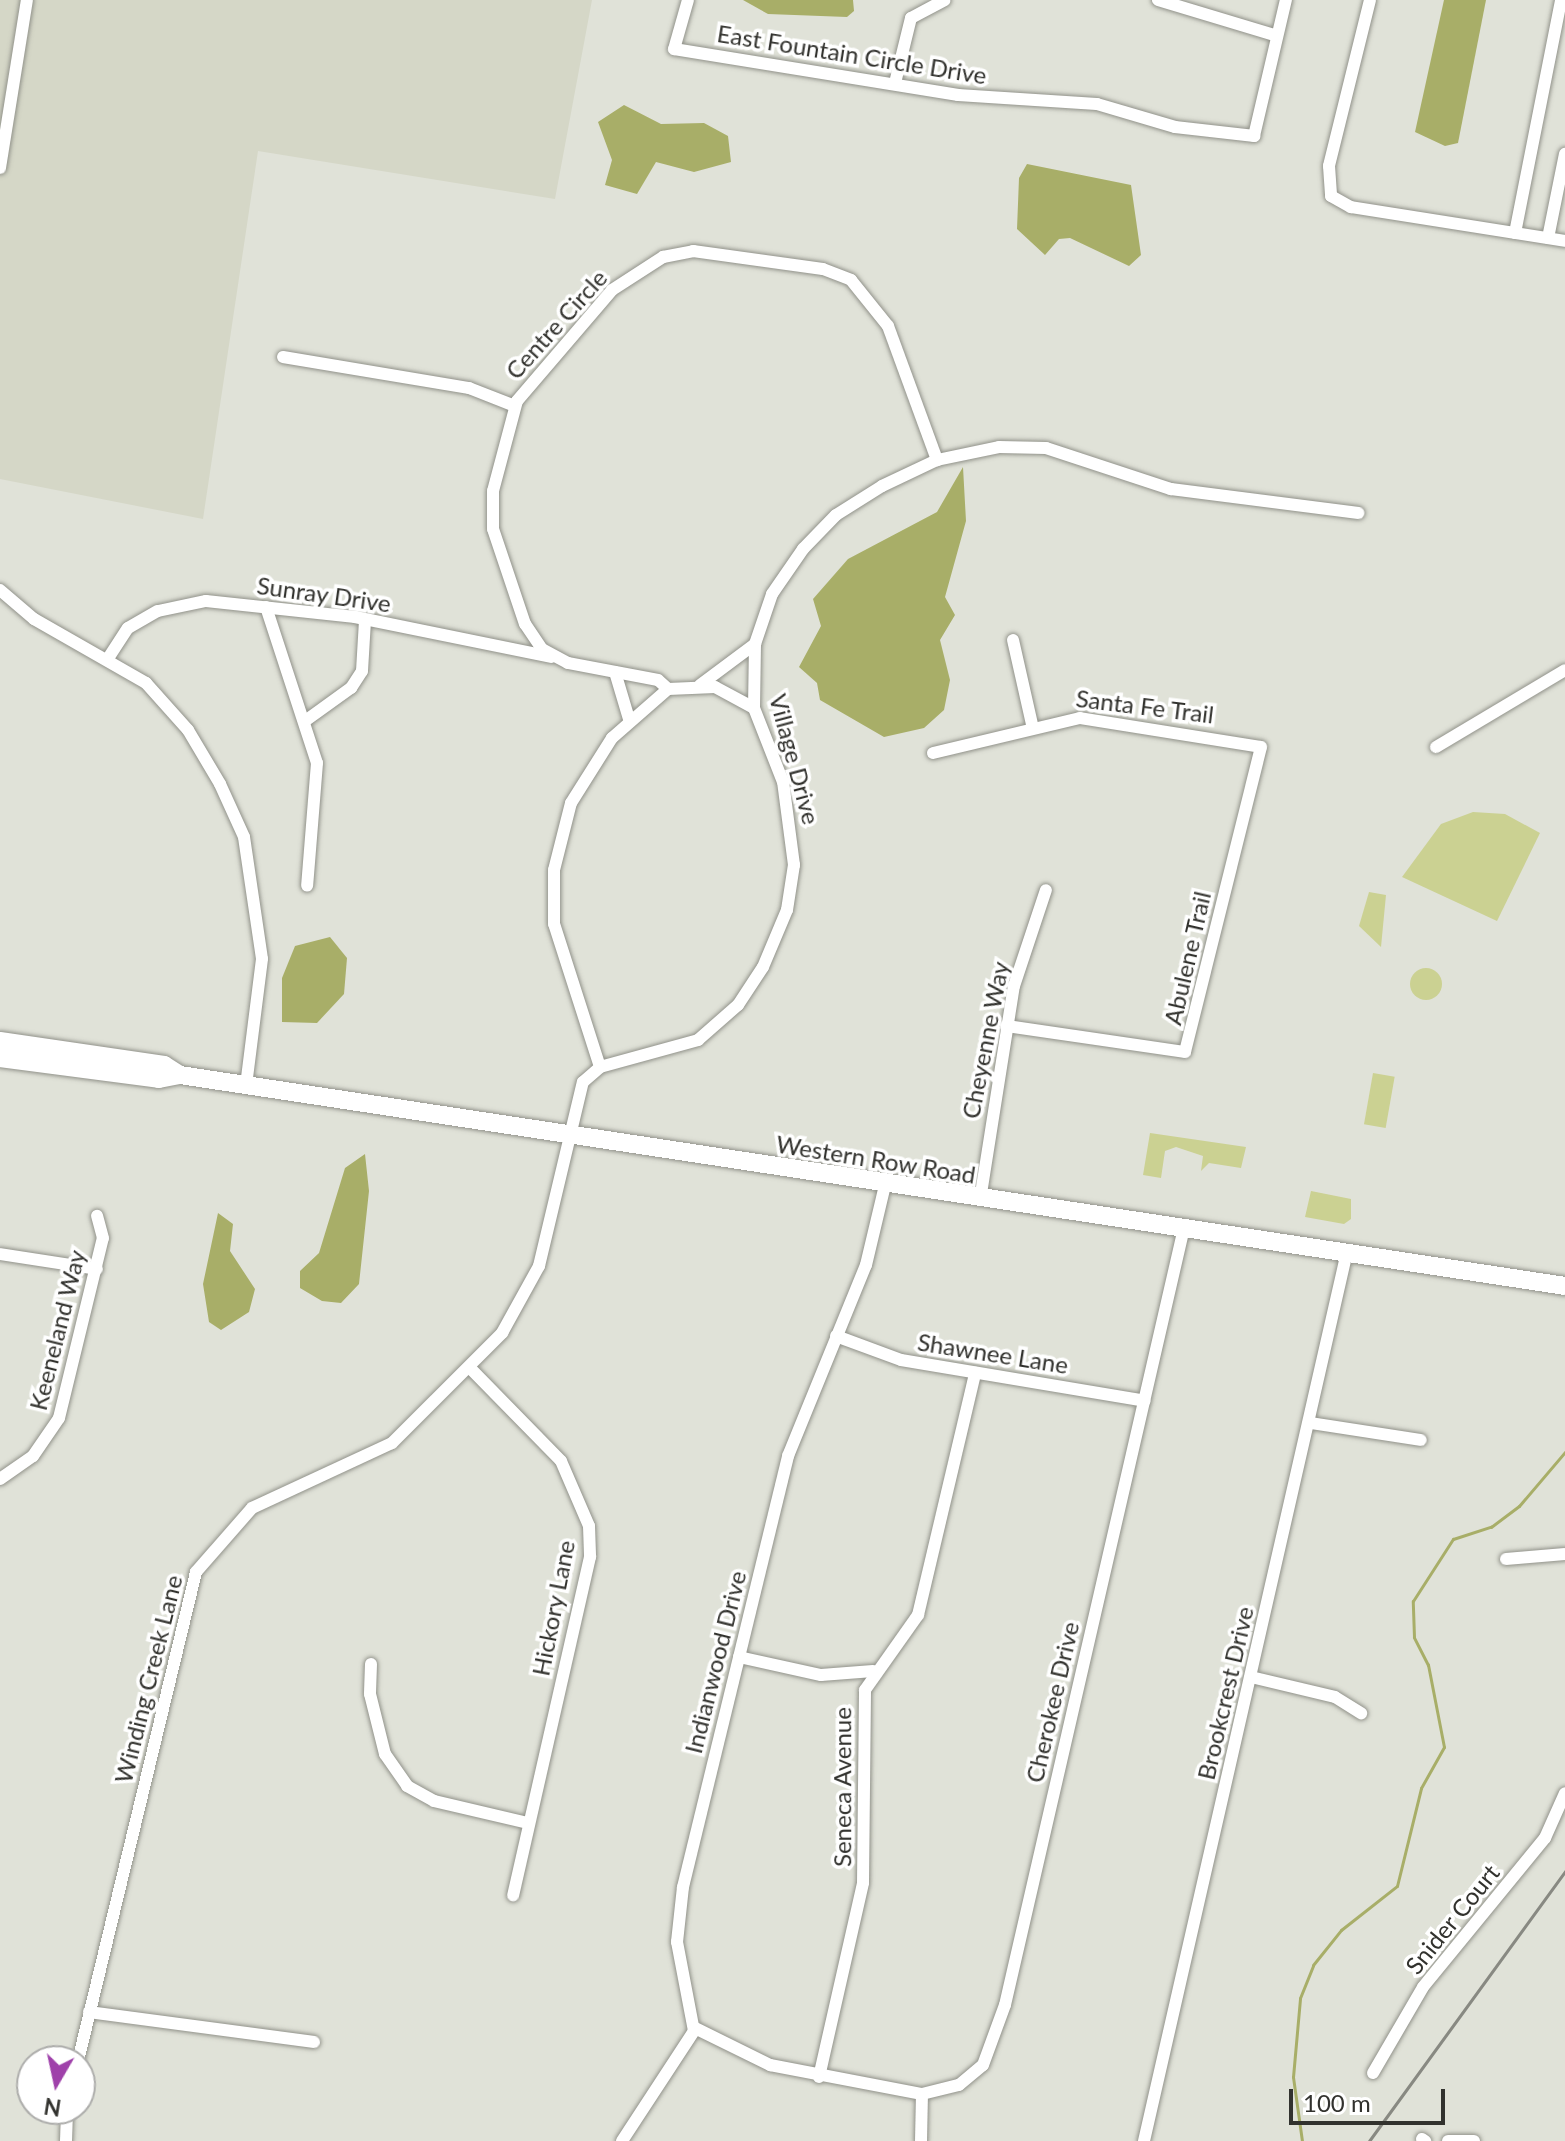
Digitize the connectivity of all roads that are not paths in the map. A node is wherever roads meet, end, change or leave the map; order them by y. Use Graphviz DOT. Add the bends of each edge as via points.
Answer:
graph roads {
  1 [pos="27,0"];
  2 [pos="688,0"];
  3 [pos="945,0"];
  4 [pos="1158,0"];
  5 [pos="1286,0"];
  6 [pos="1370,0"];
  7 [pos="1562,0"];
  8 [pos="1277,36"];
  9 [pos="895,83"];
  10 [pos="1565,154"];
  11 [pos="0,168"];
  12 [pos="1515,233"];
  13 [pos="1548,238"];
  14 [pos="1565,241"];
  15 [pos="283,357"];
  16 [pos="515,406"];
  17 [pos="937,460"];
  18 [pos="1358,513"];
  19 [pos="0,590"];
  20 [pos="266,607"];
  21 [pos="365,620"];
  22 [pos="1013,640"];
  23 [pos="755,644"];
  24 [pos="554,657"];
  25 [pos="107,660"];
  26 [pos="1565,670"];
  27 [pos="615,672"];
  28 [pos="700,685"];
  29 [pos="668,689"];
  30 [pos="754,708"];
  31 [pos="629,719"];
  32 [pos="305,721"];
  33 [pos="1032,724"];
  34 [pos="1261,744"];
  35 [pos="1436,747"];
  36 [pos="933,753"];
  37 [pos="307,886"];
  38 [pos="1046,890"];
  39 [pos="1006,1026"];
  40 [pos="0,1041"];
  41 [pos="0,1058"];
  42 [pos="600,1067"];
  43 [pos="180,1075"];
  44 [pos="246,1085"];
  45 [pos="569,1134"];
  46 [pos="885,1185"];
  47 [pos="980,1200"];
  48 [pos="97,1216"];
  49 [pos="1183,1232"];
  50 [pos="0,1254"];
  51 [pos="1346,1256"];
  52 [pos="97,1269"];
  53 [pos="1565,1286"];
  54 [pos="836,1336"];
  55 [pos="470,1368"];
  56 [pos="975,1373"];
  57 [pos="1145,1401"];
  58 [pos="1311,1423"];
  59 [pos="1421,1440"];
  60 [pos="0,1479"];
  61 [pos="1565,1554"];
  62 [pos="1506,1559"];
  63 [pos="739,1657"];
  64 [pos="371,1664"];
  65 [pos="873,1671"];
  66 [pos="1251,1677"];
  67 [pos="1361,1713"];
  68 [pos="1565,1793"];
  69 [pos="528,1823"];
  70 [pos="513,1895"];
  71 [pos="89,2012"];
  72 [pos="695,2028"];
  73 [pos="314,2042"];
  74 [pos="82,2045"];
  75 [pos="1373,2073"];
  76 [pos="819,2077"];
  77 [pos="922,2094"];
  78 [pos="622,2141"];
  79 [pos="921,2141"];
  80 [pos="1144,2141"];
  81 [pos="1448,2141"];
  82 [pos="1474,2141"];
  1 -- 11 [label="street"];
  2 -- 9 [label="street, East Fountain Circle Drive" via="674,49"];
  3 -- 9 [label="street" via="911,18"];
  4 -- 8 [label="street"];
  5 -- 8 [label="street"];
  6 -- 12 [label="street" via="1329,166 1331,196 1351,207"];
  7 -- 12 [label="street"];
  8 -- 9 [label="street, East Fountain Circle Drive" via="1254,136 1075,103"];
  10 -- 13 [label="street"];
  12 -- 13 [label="street"];
  13 -- 14 [label="street"];
  15 -- 16 [label="street" via="469,388"];
  16 -- 17 [label="street, Centre Circle" via="549,358 630,275 678,253 731,253 823,269 863,289 888,326"];
  16 -- 24 [label="street, Centre Circle" via="493,491 493,529 525,624"];
  17 -- 18 [label="street, Village Drive" via="1031,446 1171,489"];
  17 -- 23 [label="street, Village Drive" via="855,501 824,526 780,581"];
  19 -- 25 [label="street" via="34,619"];
  20 -- 21 [label="street, Sunray Drive"];
  20 -- 25 [label="street, Sunray Drive" via="206,601 158,611 128,628"];
  20 -- 32 [label="street"];
  21 -- 24 [label="street, Sunray Drive"];
  21 -- 32 [label="street" via="362,671"];
  22 -- 33 [label="street"];
  23 -- 28 [label="street"];
  23 -- 30 [label="street, Village Drive"];
  24 -- 27 [label="street"];
  25 -- 44 [label="street" via="146,683 188,730 244,837 262,959"];
  26 -- 35 [label="street"];
  27 -- 29 [label="street"];
  27 -- 31 [label="street"];
  28 -- 29 [label="street"];
  28 -- 30 [label="street"];
  29 -- 31 [label="street"];
  30 -- 42 [label="street, Village Drive" via="794,834 792,888 776,939 752,987 711,1032 673,1050"];
  31 -- 42 [label="street" via="571,803 554,870 558,947"];
  32 -- 37 [label="street" via="318,786"];
  33 -- 34 [label="street, Santa Fe Trail" via="1096,718"];
  33 -- 36 [label="street, Santa Fe Trail"];
  34 -- 39 [label="street, Abulene Trail" via="1185,1052"];
  38 -- 39 [label="street, Cheyenne Way"];
  39 -- 47 [label="street, Cheyenne Way"];
  40 -- 43 [label="street, Western Row Road" via="164,1065"];
  41 -- 43 [label="street, Western Row Road" via="159,1079"];
  42 -- 45 [label="street" via="583,1082"];
  43 -- 44 [label="street, Western Row Road"];
  44 -- 45 [label="street, Western Row Road"];
  45 -- 46 [label="street, Western Row Road"];
  45 -- 55 [label="street, Winding Creek Lane" via="527,1294"];
  46 -- 47 [label="street, Western Row Road"];
  46 -- 54 [label="street, Indianwood Drive" via="866,1265"];
  47 -- 49 [label="street, Western Row Road"];
  48 -- 52 [label="street, Keeneland Way" via="103,1238"];
  49 -- 51 [label="street, Western Row Road"];
  49 -- 57 [label="street, Cherokee Drive"];
  50 -- 52 [label="street"];
  51 -- 53 [label="street, Western Row Road"];
  51 -- 58 [label="street, Brookcrest Drive"];
  52 -- 60 [label="street, Keeneland Way" via="59,1418 33,1456"];
  54 -- 56 [label="street, Shawnee Lane" via="901,1360"];
  54 -- 63 [label="street, Indianwood Drive" via="788,1456"];
  55 -- 69 [label="street, Hickory Lane" via="561,1461 589,1526 587,1570"];
  55 -- 71 [label="street, Winding Creek Lane" via="373,1455 252,1508 196,1572"];
  56 -- 57 [label="street, Shawnee Lane"];
  56 -- 65 [label="street, Seneca Avenue" via="918,1615"];
  57 -- 77 [label="street, Cherokee Drive" via="999,2028 972,2076"];
  58 -- 59 [label="street"];
  58 -- 66 [label="street, Brookcrest Drive"];
  61 -- 62 [label="street"];
  63 -- 65 [label="street" via="821,1675"];
  63 -- 72 [label="street, Indianwood Drive" via="678,1934"];
  64 -- 69 [label="street" via="370,1694 385,1754 407,1786 434,1801"];
  65 -- 76 [label="street, Seneca Avenue" via="865,1690 863,1883"];
  66 -- 67 [label="street" via="1335,1697"];
  66 -- 80 [label="street, Brookcrest Drive"];
  68 -- 75 [label="street, Snider Court" via="1545,1838 1423,1987"];
  69 -- 70 [label="street, Hickory Lane"];
  71 -- 73 [label="street"];
  71 -- 74 [label="street, Winding Creek Lane"];
  72 -- 76 [label="street" via="770,2065"];
  72 -- 78 [label="street"];
  76 -- 77 [label="street"];
  77 -- 79 [label="street"];
  81 -- 82 [label="street"];
}
